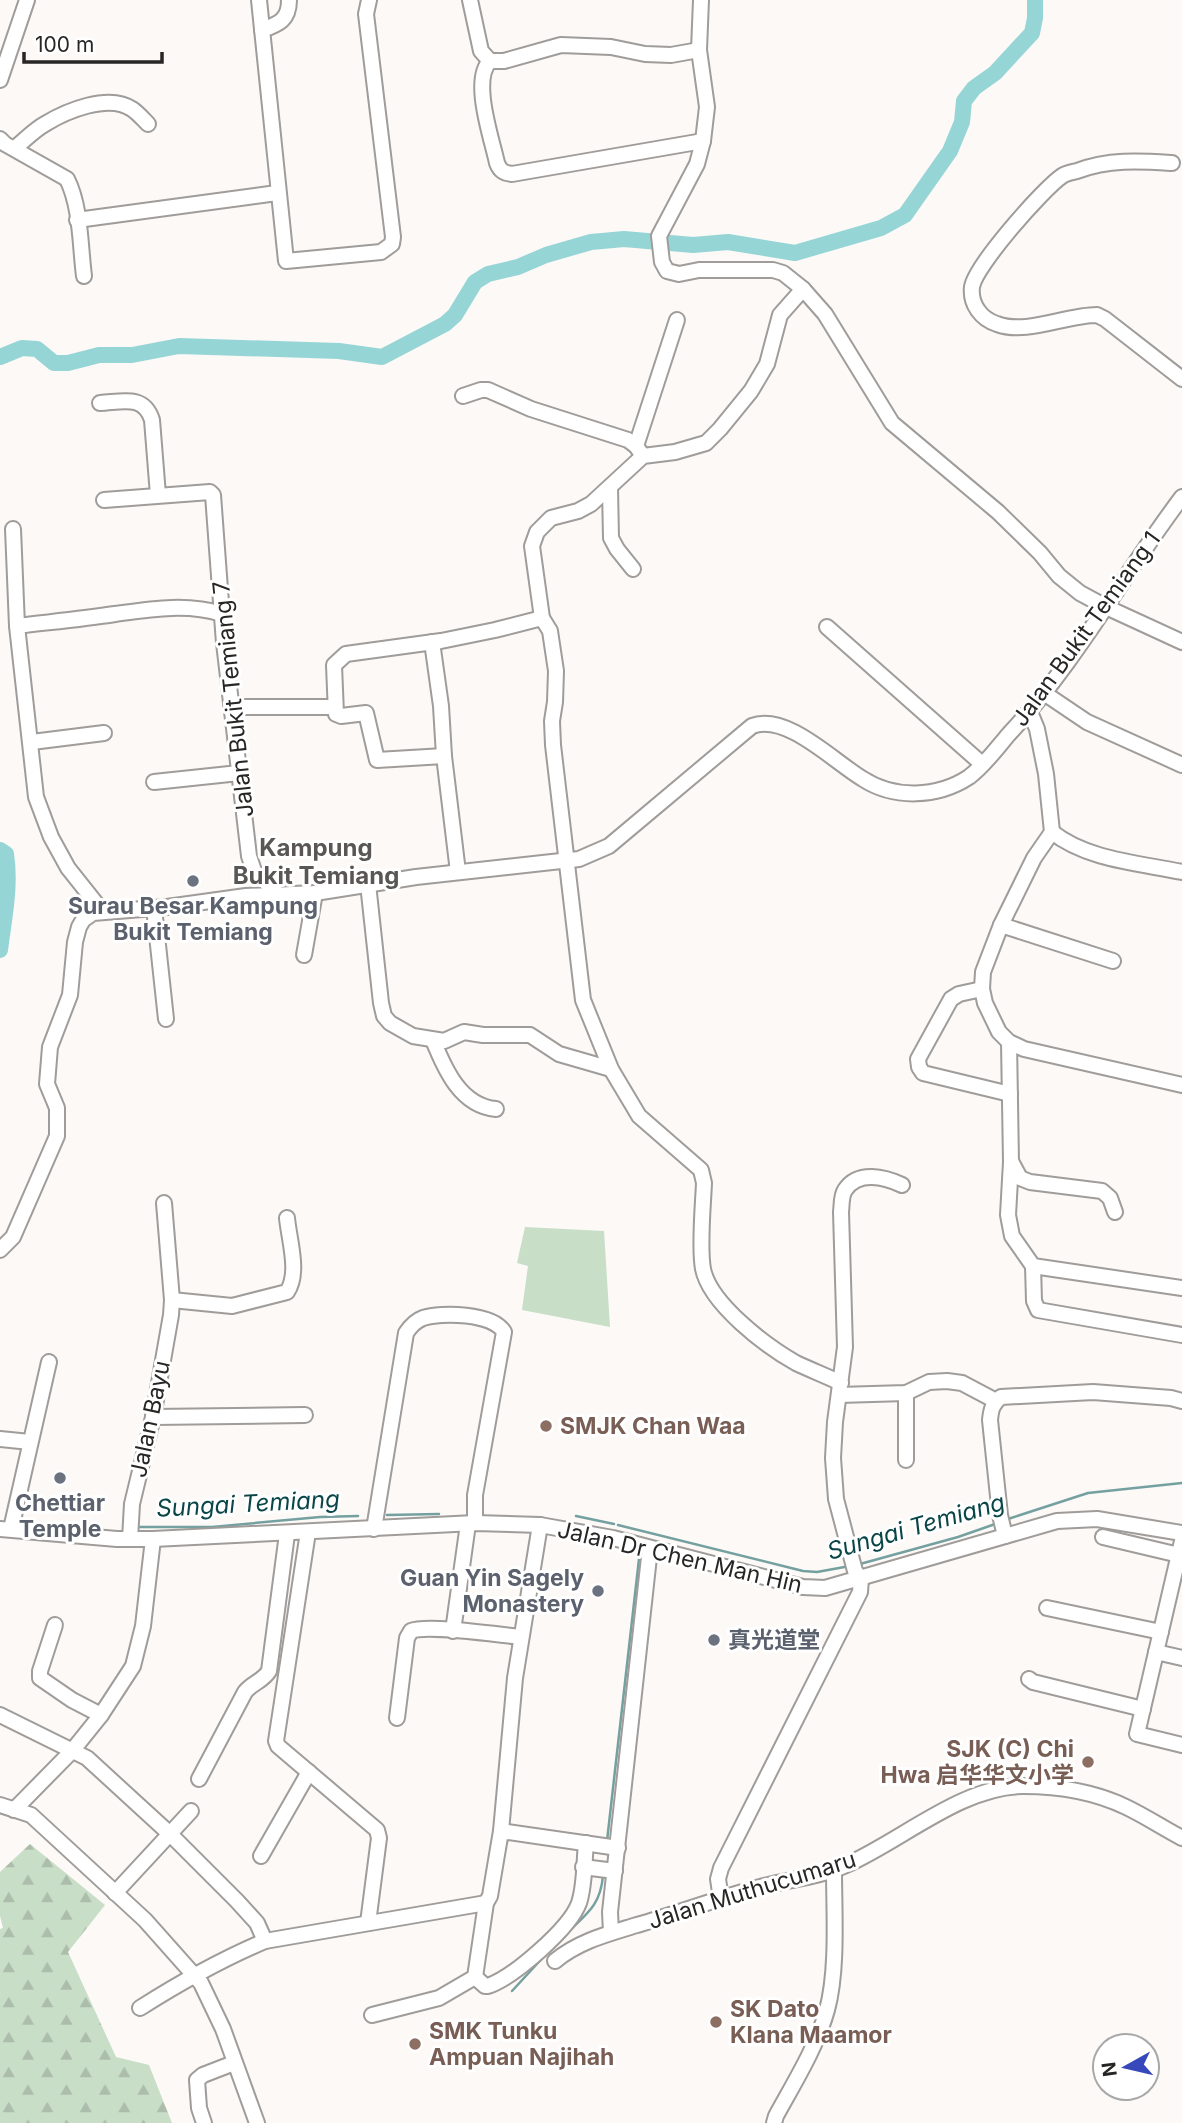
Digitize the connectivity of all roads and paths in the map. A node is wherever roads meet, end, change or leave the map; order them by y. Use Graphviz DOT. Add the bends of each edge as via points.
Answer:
graph roads {
  1 [pos="27,0"];
  2 [pos="259,0"];
  3 [pos="289,0"];
  4 [pos="369,0"];
  5 [pos="470,0"];
  6 [pos="701,0"];
  7 [pos="262,30"];
  8 [pos="699,50"];
  9 [pos="490,61"];
  10 [pos="1,74"];
  11 [pos="148,124"];
  12 [pos="0,139"];
  13 [pos="703,141"];
  14 [pos="15,148"];
  15 [pos="1172,163"];
  16 [pos="277,193"];
  17 [pos="77,220"];
  18 [pos="84,276"];
  19 [pos="803,289"];
  20 [pos="677,320"];
  21 [pos="1182,379"];
  22 [pos="463,396"];
  23 [pos="100,403"];
  24 [pos="639,451"];
  25 [pos="610,488"];
  26 [pos="159,495"];
  27 [pos="1182,497"];
  28 [pos="104,500"];
  29 [pos="13,529"];
  30 [pos="633,569"];
  31 [pos="1105,607"];
  32 [pos="222,614"];
  33 [pos="542,618"];
  34 [pos="17,626"];
  35 [pos="827,627"];
  36 [pos="432,642"];
  37 [pos="1182,642"];
  38 [pos="1044,693"];
  39 [pos="232,706"];
  40 [pos="334,707"];
  41 [pos="1030,712"];
  42 [pos="104,733"];
  43 [pos="32,742"];
  44 [pos="444,756"];
  45 [pos="982,764"];
  46 [pos="1182,765"];
  47 [pos="239,772"];
  48 [pos="154,782"];
  49 [pos="1052,832"];
  50 [pos="567,860"];
  51 [pos="254,871"];
  52 [pos="458,872"];
  53 [pos="1182,872"];
  54 [pos="368,884"];
  55 [pos="315,893"];
  56 [pos="253,895"];
  57 [pos="279,895"];
  58 [pos="154,908"];
  59 [pos="103,912"];
  60 [pos="1001,925"];
  61 [pos="304,955"];
  62 [pos="1113,961"];
  63 [pos="982,989"];
  64 [pos="166,1019"];
  65 [pos="433,1040"];
  66 [pos="1009,1042"];
  67 [pos="611,1069"];
  68 [pos="1182,1086"];
  69 [pos="1010,1094"];
  70 [pos="496,1109"];
  71 [pos="1012,1162"];
  72 [pos="902,1185"];
  73 [pos="164,1203"];
  74 [pos="1115,1212"];
  75 [pos="287,1218"];
  76 [pos="0,1250"];
  77 [pos="1033,1266"];
  78 [pos="1182,1288"];
  79 [pos="172,1300"];
  80 [pos="1182,1335"];
  81 [pos="49,1362"];
  82 [pos="840,1389"];
  83 [pos="906,1393"];
  84 [pos="996,1401"];
  85 [pos="1182,1401"];
  86 [pos="305,1415"];
  87 [pos="153,1417"];
  88 [pos="0,1439"];
  89 [pos="30,1442"];
  90 [pos="906,1460"];
  91 [pos="471,1524"];
  92 [pos="540,1525"];
  93 [pos="1003,1526"];
  94 [pos="5,1529"];
  95 [pos="374,1529"];
  96 [pos="308,1532"];
  97 [pos="1182,1533"];
  98 [pos="287,1534"];
  99 [pos="1103,1537"];
  100 [pos="130,1539"];
  101 [pos="153,1539"];
  102 [pos="650,1548"];
  103 [pos="1180,1548"];
  104 [pos="856,1569"];
  105 [pos="1047,1608"];
  106 [pos="55,1625"];
  107 [pos="453,1631"];
  108 [pos="1161,1632"];
  109 [pos="521,1637"];
  110 [pos="1156,1652"];
  111 [pos="1182,1658"];
  112 [pos="1029,1679"];
  113 [pos="1143,1709"];
  114 [pos="0,1715"];
  115 [pos="101,1715"];
  116 [pos="397,1717"];
  117 [pos="1182,1745"];
  118 [pos="72,1751"];
  119 [pos="309,1772"];
  120 [pos="199,1779"];
  121 [pos="7,1807"];
  122 [pos="191,1811"];
  123 [pos="500,1831"];
  124 [pos="170,1834"];
  125 [pos="1182,1838"];
  126 [pos="586,1843"];
  127 [pos="618,1848"];
  128 [pos="261,1856"];
  129 [pos="583,1867"];
  130 [pos="834,1870"];
  131 [pos="615,1871"];
  132 [pos="116,1893"];
  133 [pos="721,1899"];
  134 [pos="485,1903"];
  135 [pos="368,1923"];
  136 [pos="611,1932"];
  137 [pos="265,1941"];
  138 [pos="555,1961"];
  139 [pos="194,1974"];
  140 [pos="475,1977"];
  141 [pos="140,2008"];
  142 [pos="372,2015"];
  143 [pos="234,2063"];
  144 [pos="204,2123"];
  145 [pos="257,2123"];
  146 [pos="774,2123"];
  1 -- 10 [label="street"];
  2 -- 7 [label="street"];
  3 -- 7 [label="street" via="285,20"];
  4 -- 16 [label="street" via="366,14 392,244 381,252 286,261"];
  5 -- 9 [label="street" via="481,51"];
  6 -- 8 [label="street"];
  7 -- 16 [label="street"];
  8 -- 9 [label="street" via="671,55 561,45"];
  8 -- 13 [label="street" via="707,107"];
  9 -- 13 [label="street" via="480,85 497,163 506,174"];
  11 -- 14 [label="street" via="132,108 103,102 63,114"];
  12 -- 14 [label="street"];
  13 -- 19 [label="street" via="697,164 659,242 667,271 773,270"];
  14 -- 17 [label="street" via="67,179"];
  15 -- 21 [label="street" via="1098,163 1062,176 1013,226 976,273 972,289 974,305 983,317 1013,328 1097,316 1105,319"];
  16 -- 17 [label="street"];
  17 -- 18 [label="street"];
  19 -- 24 [label="street" via="780,315 767,364 751,391 706,443 689,449"];
  19 -- 31 [label="street" via="825,314 892,423 998,512 1059,576"];
  20 -- 24 [label="street"];
  22 -- 24 [label="street" via="488,390 628,440"];
  23 -- 26 [label="street" via="134,401 149,409"];
  24 -- 25 [label="street"];
  25 -- 30 [label="street" via="611,538"];
  25 -- 33 [label="street" via="583,509 551,518 537,532 532,546"];
  26 -- 28 [label="street"];
  26 -- 32 [label="street, Jalan Bukit Temiang 7" via="210,492 214,499"];
  27 -- 31 [label="street, Jalan Bukit Temiang 1"];
  29 -- 34 [label="street"];
  31 -- 37 [label="street"];
  31 -- 38 [label="street, Jalan Bukit Temiang 1"];
  32 -- 34 [label="street" via="206,609 147,609"];
  32 -- 39 [label="street, Jalan Bukit Temiang 7"];
  33 -- 36 [label="street"];
  33 -- 50 [label="street" via="550,631 555,671 553,745"];
  34 -- 43 [label="street"];
  35 -- 45 [label="street"];
  36 -- 40 [label="street" via="346,654 334,665"];
  36 -- 44 [label="street"];
  38 -- 41 [label="street, Jalan Bukit Temiang 1"];
  38 -- 46 [label="street" via="1087,722"];
  39 -- 40 [label="street"];
  39 -- 47 [label="street, Jalan Bukit Temiang 7"];
  40 -- 44 [label="street" via="338,716 366,713 377,760"];
  41 -- 45 [label="street, Jalan Bukit Temiang 1"];
  41 -- 49 [label="street" via="1046,774"];
  42 -- 43 [label="street"];
  43 -- 59 [label="street" via="36,796 51,837 68,868"];
  44 -- 52 [label="street"];
  45 -- 50 [label="street, Jalan Bukit Temiang 1" via="949,787 901,793 876,788 798,734 763,722 752,726 609,846"];
  47 -- 48 [label="street"];
  47 -- 51 [label="street, Jalan Bukit Temiang 7"];
  49 -- 53 [label="street" via="1088,852"];
  49 -- 60 [label="street"];
  50 -- 52 [label="street, Jalan Bukit Temiang 1"];
  50 -- 67 [label="street" via="583,1000"];
  51 -- 56 [label="street, Jalan Bukit Temiang 7"];
  51 -- 57 [label="street"];
  52 -- 54 [label="street, Jalan Bukit Temiang 1"];
  54 -- 55 [label="street, Jalan Bukit Temiang 1"];
  54 -- 65 [label="street" via="384,1016 401,1031"];
  55 -- 57 [label="street, Jalan Bukit Temiang 1"];
  55 -- 61 [label="street"];
  56 -- 57 [label="street, Jalan Bukit Temiang 1"];
  56 -- 58 [label="street, Jalan Bukit Temiang 1"];
  58 -- 59 [label="street, Jalan Bukit Temiang 1"];
  58 -- 64 [label="street"];
  59 -- 76 [label="street" via="93,913 79,927 70,995 50,1047 47,1084 57,1108 57,1136 13,1237"];
  60 -- 62 [label="street"];
  60 -- 63 [label="street" via="983,972"];
  63 -- 66 [label="street" via="991,1018"];
  63 -- 69 [label="street" via="951,999 918,1059 919,1068 923,1073"];
  65 -- 67 [label="street" via="444,1041 464,1032 530,1035 559,1054"];
  65 -- 70 [label="street" via="469,1101"];
  66 -- 68 [label="street"];
  66 -- 69 [label="street"];
  67 -- 82 [label="street" via="639,1116 701,1170 703,1269 711,1289 775,1350"];
  69 -- 71 [label="street"];
  71 -- 74 [label="street" via="1020,1178 1030,1182 1102,1191"];
  71 -- 77 [label="street" via="1008,1215 1012,1236"];
  72 -- 82 [label="street" via="883,1176 865,1177 843,1192 846,1316"];
  73 -- 79 [label="street, Jalan Bayu"];
  75 -- 79 [label="street" via="293,1273 287,1292 232,1306"];
  77 -- 78 [label="street"];
  77 -- 80 [label="street" via="1038,1310"];
  79 -- 87 [label="street, Jalan Bayu"];
  81 -- 89 [label="street"];
  82 -- 83 [label="street"];
  82 -- 104 [label="street" via="832,1458 836,1499"];
  83 -- 84 [label="street" via="929,1382 947,1381"];
  83 -- 90 [label="street"];
  84 -- 85 [label="street" via="1012,1396 1093,1392"];
  84 -- 93 [label="street" via="989,1420"];
  86 -- 87 [label="street"];
  87 -- 100 [label="street, Jalan Bayu" via="132,1504"];
  88 -- 89 [label="street"];
  89 -- 94 [label="street"];
  91 -- 92 [label="street, Jalan Dr Chen Man Hin"];
  91 -- 95 [label="street, Jalan Dr Chen Man Hin"];
  91 -- 95 [label="street" via="504,1332 496,1324 459,1314 423,1318 406,1334"];
  91 -- 107 [label="street"];
  92 -- 102 [label="street, Jalan Dr Chen Man Hin"];
  92 -- 109 [label="street"];
  93 -- 97 [label="street, Jalan Dr Chen Man Hin" via="1074,1519"];
  93 -- 104 [label="street, Jalan Dr Chen Man Hin"];
  94 -- 100 [label="street, Jalan Dr Chen Man Hin"];
  95 -- 96 [label="street, Jalan Dr Chen Man Hin"];
  96 -- 98 [label="street, Jalan Dr Chen Man Hin"];
  96 -- 119 [label="street" via="276,1741"];
  98 -- 101 [label="street, Jalan Dr Chen Man Hin"];
  98 -- 120 [label="street" via="269,1671 245,1692"];
  99 -- 103 [label="street"];
  100 -- 101 [label="street, Jalan Dr Chen Man Hin"];
  101 -- 115 [label="street" via="134,1666"];
  102 -- 104 [label="street, Jalan Dr Chen Man Hin" via="803,1587 825,1588"];
  102 -- 127 [label="street"];
  103 -- 108 [label="street"];
  104 -- 133 [label="street" via="860,1591 721,1868"];
  105 -- 108 [label="street"];
  106 -- 115 [label="street" via="40,1678"];
  107 -- 109 [label="street"];
  107 -- 116 [label="street" via="414,1629 408,1634"];
  108 -- 110 [label="street"];
  109 -- 123 [label="street"];
  110 -- 111 [label="street"];
  110 -- 113 [label="street"];
  112 -- 113 [label="street"];
  113 -- 117 [label="street" via="1137,1734"];
  114 -- 118 [label="street"];
  115 -- 118 [label="street"];
  118 -- 121 [label="street"];
  118 -- 124 [label="street" via="87,1758"];
  119 -- 128 [label="street"];
  119 -- 135 [label="street" via="377,1830"];
  121 -- 132 [label="street" via="31,1815"];
  122 -- 124 [label="street"];
  123 -- 126 [label="street"];
  123 -- 134 [label="street"];
  124 -- 132 [label="street"];
  124 -- 137 [label="street" via="257,1923"];
  125 -- 130 [label="street, Jalan Muthucumaru" via="1097,1796 1023,1786 992,1789 965,1800"];
  126 -- 127 [label="street"];
  126 -- 129 [label="street"];
  127 -- 131 [label="street"];
  129 -- 131 [label="street"];
  129 -- 140 [label="street" via="574,1914 525,1964 488,1986"];
  130 -- 133 [label="street, Jalan Muthucumaru"];
  130 -- 146 [label="street" via="834,1954 827,2009"];
  131 -- 136 [label="street"];
  132 -- 139 [label="street"];
  133 -- 136 [label="street, Jalan Muthucumaru"];
  134 -- 135 [label="street"];
  134 -- 140 [label="street"];
  135 -- 137 [label="street"];
  136 -- 138 [label="street, Jalan Muthucumaru" via="568,1950"];
  137 -- 139 [label="street"];
  139 -- 141 [label="street"];
  139 -- 143 [label="street" via="223,2029"];
  140 -- 142 [label="street" via="439,1998"];
  143 -- 144 [label="street" via="197,2080"];
  143 -- 145 [label="street"];
}
